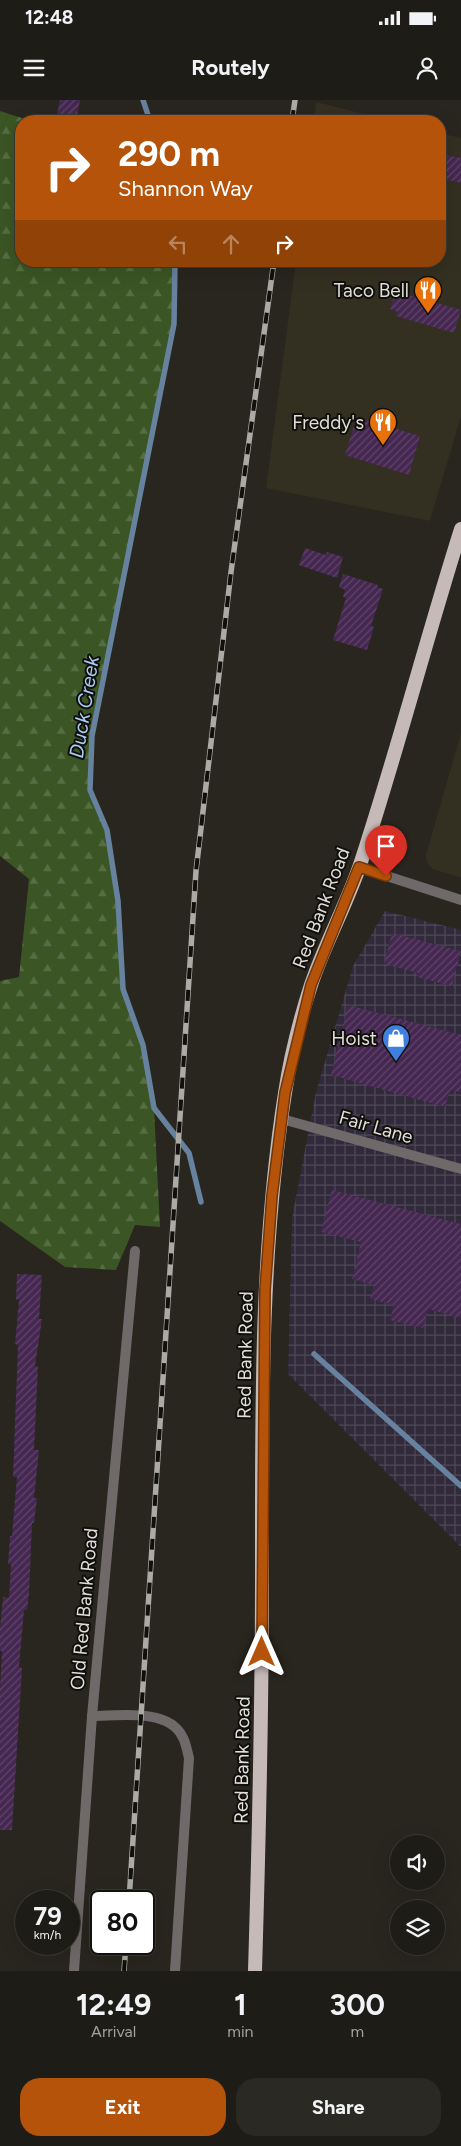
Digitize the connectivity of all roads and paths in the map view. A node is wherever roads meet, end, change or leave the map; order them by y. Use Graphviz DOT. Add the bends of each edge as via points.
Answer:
graph roads {
  1 [pos="461,529"];
  2 [pos="359,867"];
  3 [pos="461,900"];
  4 [pos="282,1119"];
  5 [pos="461,1169"];
  6 [pos="135,1251"];
  7 [pos="92,1716"];
  8 [pos="74,1971"];
  9 [pos="175,1971"];
  10 [pos="256,1971"];
  1 -- 2 [label="highway, Red Bank Road"];
  2 -- 3 [label="street"];
  2 -- 4 [label="highway, Red Bank Road" via="311,985 285,1090"];
  4 -- 5 [label="street, Fair Lane"];
  4 -- 10 [label="highway, Red Bank Road" via="265,1290 262,1726"];
  6 -- 7 [label="street, Old Red Bank Road"];
  7 -- 8 [label="street, Old Red Bank Road"];
  7 -- 9 [label="street" via="154,1717 167,1721 183,1736 189,1758"];
}
